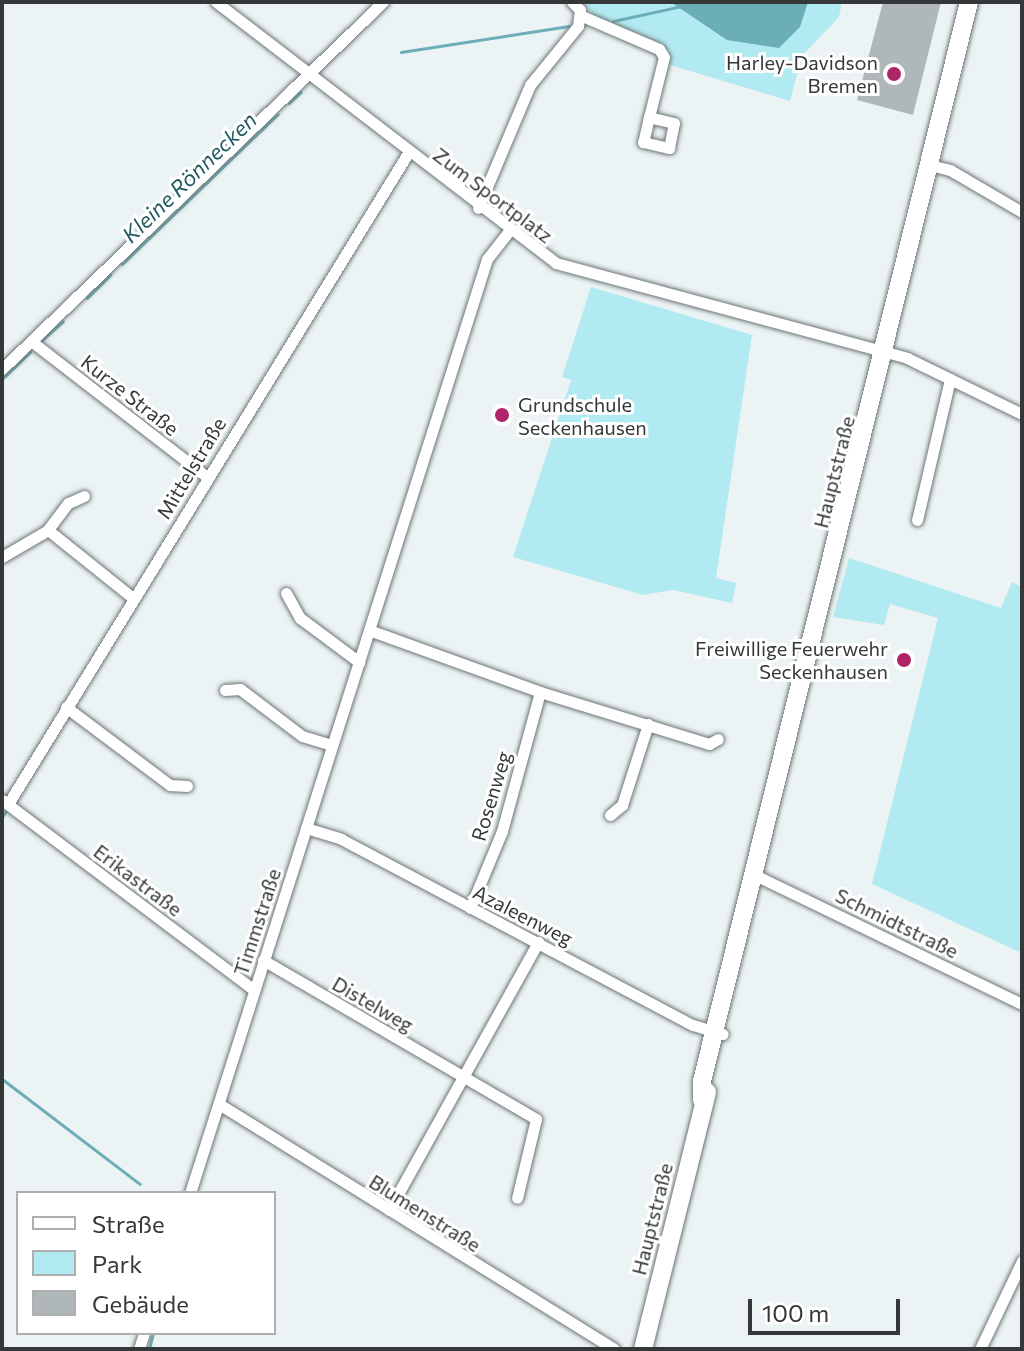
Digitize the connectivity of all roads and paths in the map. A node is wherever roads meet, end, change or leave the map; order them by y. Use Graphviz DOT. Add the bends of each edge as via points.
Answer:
graph roads {
  1 [pos="216,2"];
  2 [pos="383,2"];
  3 [pos="572,2"];
  4 [pos="969,2"];
  5 [pos="582,16"];
  6 [pos="308,74"];
  7 [pos="649,117"];
  8 [pos="408,153"];
  9 [pos="930,165"];
  10 [pos="478,208"];
  11 [pos="1022,212"];
  12 [pos="509,231"];
  13 [pos="31,341"];
  14 [pos="885,351"];
  15 [pos="2,369"];
  16 [pos="950,379"];
  17 [pos="1022,414"];
  18 [pos="207,477"];
  19 [pos="84,496"];
  20 [pos="917,520"];
  21 [pos="48,530"];
  22 [pos="2,557"];
  23 [pos="286,593"];
  24 [pos="134,599"];
  25 [pos="369,630"];
  26 [pos="359,662"];
  27 [pos="225,690"];
  28 [pos="540,692"];
  29 [pos="66,707"];
  30 [pos="648,724"];
  31 [pos="718,739"];
  32 [pos="332,745"];
  33 [pos="187,786"];
  34 [pos="5,802"];
  35 [pos="610,815"];
  36 [pos="306,828"];
  37 [pos="757,876"];
  38 [pos="470,908"];
  39 [pos="538,942"];
  40 [pos="263,960"];
  41 [pos="253,989"];
  42 [pos="1022,1004"];
  43 [pos="719,1033"];
  44 [pos="466,1077"];
  45 [pos="219,1104"];
  46 [pos="191,1191"];
  47 [pos="517,1198"];
  48 [pos="389,1210"];
  49 [pos="1022,1261"];
  50 [pos="614,1349"];
  51 [pos="643,1349"];
  52 [pos="980,1349"];
  1 -- 6 [label="street, Zum Sportplatz"];
  2 -- 6 [label="street"];
  3 -- 5 [label="street"];
  4 -- 9 [label="main road, Hauptstraße"];
  5 -- 7 [label="street" via="659,49 664,57"];
  5 -- 10 [label="street" via="530,85"];
  6 -- 8 [label="street, Zum Sportplatz"];
  6 -- 13 [label="street"];
  8 -- 10 [label="street, Zum Sportplatz"];
  8 -- 18 [label="street, Mittelstraße"];
  9 -- 11 [label="street" via="950,170"];
  9 -- 14 [label="main road, Hauptstraße"];
  10 -- 12 [label="street, Zum Sportplatz"];
  12 -- 14 [label="street, Zum Sportplatz" via="581,273"];
  12 -- 25 [label="street, Timmstraße" via="487,259"];
  13 -- 15 [label="street"];
  13 -- 18 [label="street, Kurze Straße"];
  14 -- 16 [label="street, Zum Sportplatz"];
  14 -- 37 [label="main road, Hauptstraße"];
  16 -- 17 [label="street, Zum Sportplatz"];
  16 -- 20 [label="street"];
  18 -- 24 [label="street, Mittelstraße"];
  19 -- 21 [label="street" via="68,503"];
  21 -- 22 [label="street"];
  21 -- 24 [label="street"];
  23 -- 26 [label="street" via="300,618"];
  24 -- 29 [label="street, Mittelstraße"];
  25 -- 26 [label="street, Timmstraße"];
  25 -- 28 [label="street"];
  26 -- 32 [label="street, Timmstraße"];
  27 -- 32 [label="street" via="240,689 302,736"];
  28 -- 30 [label="street"];
  28 -- 38 [label="street, Rosenweg" via="502,831"];
  29 -- 33 [label="street" via="170,785"];
  29 -- 34 [label="street, Mittelstraße"];
  30 -- 31 [label="street" via="709,744"];
  30 -- 35 [label="street" via="622,805"];
  32 -- 36 [label="street, Timmstraße"];
  34 -- 41 [label="street, Erikastraße"];
  36 -- 38 [label="street, Azaleenweg" via="341,839"];
  36 -- 40 [label="street, Timmstraße"];
  37 -- 42 [label="street, Schmidtstraße"];
  37 -- 43 [label="main road, Hauptstraße"];
  38 -- 39 [label="street, Azaleenweg"];
  39 -- 43 [label="street, Azaleenweg"];
  39 -- 44 [label="street"];
  40 -- 41 [label="street, Timmstraße"];
  40 -- 44 [label="street, Distelweg"];
  41 -- 45 [label="street, Timmstraße"];
  43 -- 51 [label="main road, Hauptstraße"];
  44 -- 47 [label="street, Distelweg" via="536,1119"];
  44 -- 48 [label="street"];
  45 -- 46 [label="street, Timmstraße"];
  45 -- 48 [label="street, Blumenstraße"];
  48 -- 50 [label="street, Blumenstraße"];
  49 -- 52 [label="street"];
}
